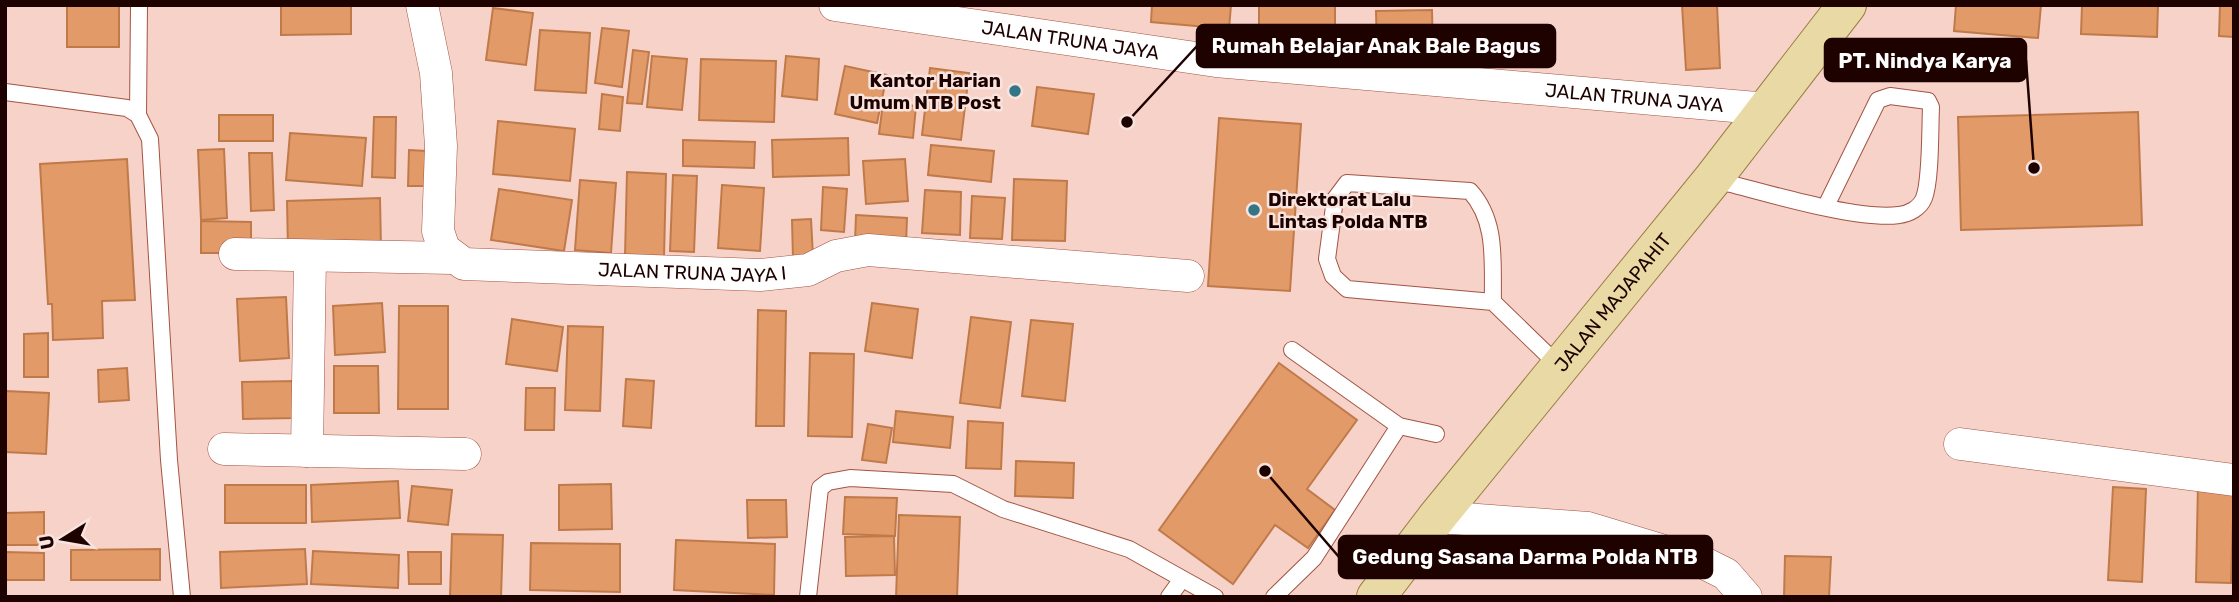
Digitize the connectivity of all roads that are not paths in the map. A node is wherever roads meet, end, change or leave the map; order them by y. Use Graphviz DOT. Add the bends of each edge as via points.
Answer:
graph roads {
  1 [pos="139,5"];
  2 [pos="422,5"];
  3 [pos="835,5"];
  4 [pos="1847,5"];
  5 [pos="5,92"];
  6 [pos="1768,109"];
  7 [pos="138,115"];
  8 [pos="1712,180"];
  9 [pos="1826,206"];
  10 [pos="235,254"];
  11 [pos="310,256"];
  12 [pos="453,258"];
  13 [pos="1188,276"];
  14 [pos="1493,302"];
  15 [pos="1292,350"];
  16 [pos="1561,368"];
  17 [pos="1399,426"];
  18 [pos="1436,434"];
  19 [pos="1960,444"];
  20 [pos="224,449"];
  21 [pos="307,451"];
  22 [pos="465,454"];
  23 [pos="2234,480"];
  24 [pos="1437,517"];
  25 [pos="1182,579"];
  26 [pos="182,597"];
  27 [pos="808,597"];
  28 [pos="1169,597"];
  29 [pos="1215,597"];
  30 [pos="1274,597"];
  31 [pos="1376,597"];
  32 [pos="1746,597"];
  1 -- 7 [label="lane"];
  2 -- 12 [label="street" via="436,73 441,146 438,230 444,249"];
  3 -- 6 [label="street, JALAN TRUNA JAYA" via="1216,61"];
  4 -- 6 [label="main road, JALAN MAJAPAHIT"];
  5 -- 7 [label="lane" via="111,104"];
  6 -- 8 [label="main road, JALAN MAJAPAHIT"];
  7 -- 26 [label="lane" via="152,149 169,460"];
  8 -- 9 [label="lane"];
  8 -- 16 [label="main road, JALAN MAJAPAHIT"];
  9 -- 9 [label="lane" via="1892,216 1920,205 1926,184 1928,101 1890,96 1878,100"];
  10 -- 11 [label="street, JALAN TRUNA JAYA I"];
  11 -- 12 [label="street, JALAN TRUNA JAYA I"];
  11 -- 21 [label="street"];
  12 -- 13 [label="street, JALAN TRUNA JAYA I" via="471,266 760,275 808,270 836,256 868,250"];
  14 -- 14 [label="lane" via="1347,289 1333,276 1327,259 1335,199 1347,183 1470,191 1484,207 1491,233"];
  14 -- 16 [label="lane"];
  15 -- 17 [label="lane"];
  16 -- 24 [label="main road, JALAN MAJAPAHIT"];
  17 -- 18 [label="lane"];
  17 -- 30 [label="lane" via="1314,558"];
  19 -- 23 [label="street"];
  20 -- 21 [label="street"];
  21 -- 22 [label="street"];
  24 -- 31 [label="main road, JALAN MAJAPAHIT"];
  24 -- 32 [label="street" via="1588,528 1704,563 1726,574"];
  25 -- 27 [label="lane" via="1129,549 1003,509 953,484 850,478 820,488"];
  25 -- 28 [label="lane"];
  25 -- 29 [label="lane"];
}
